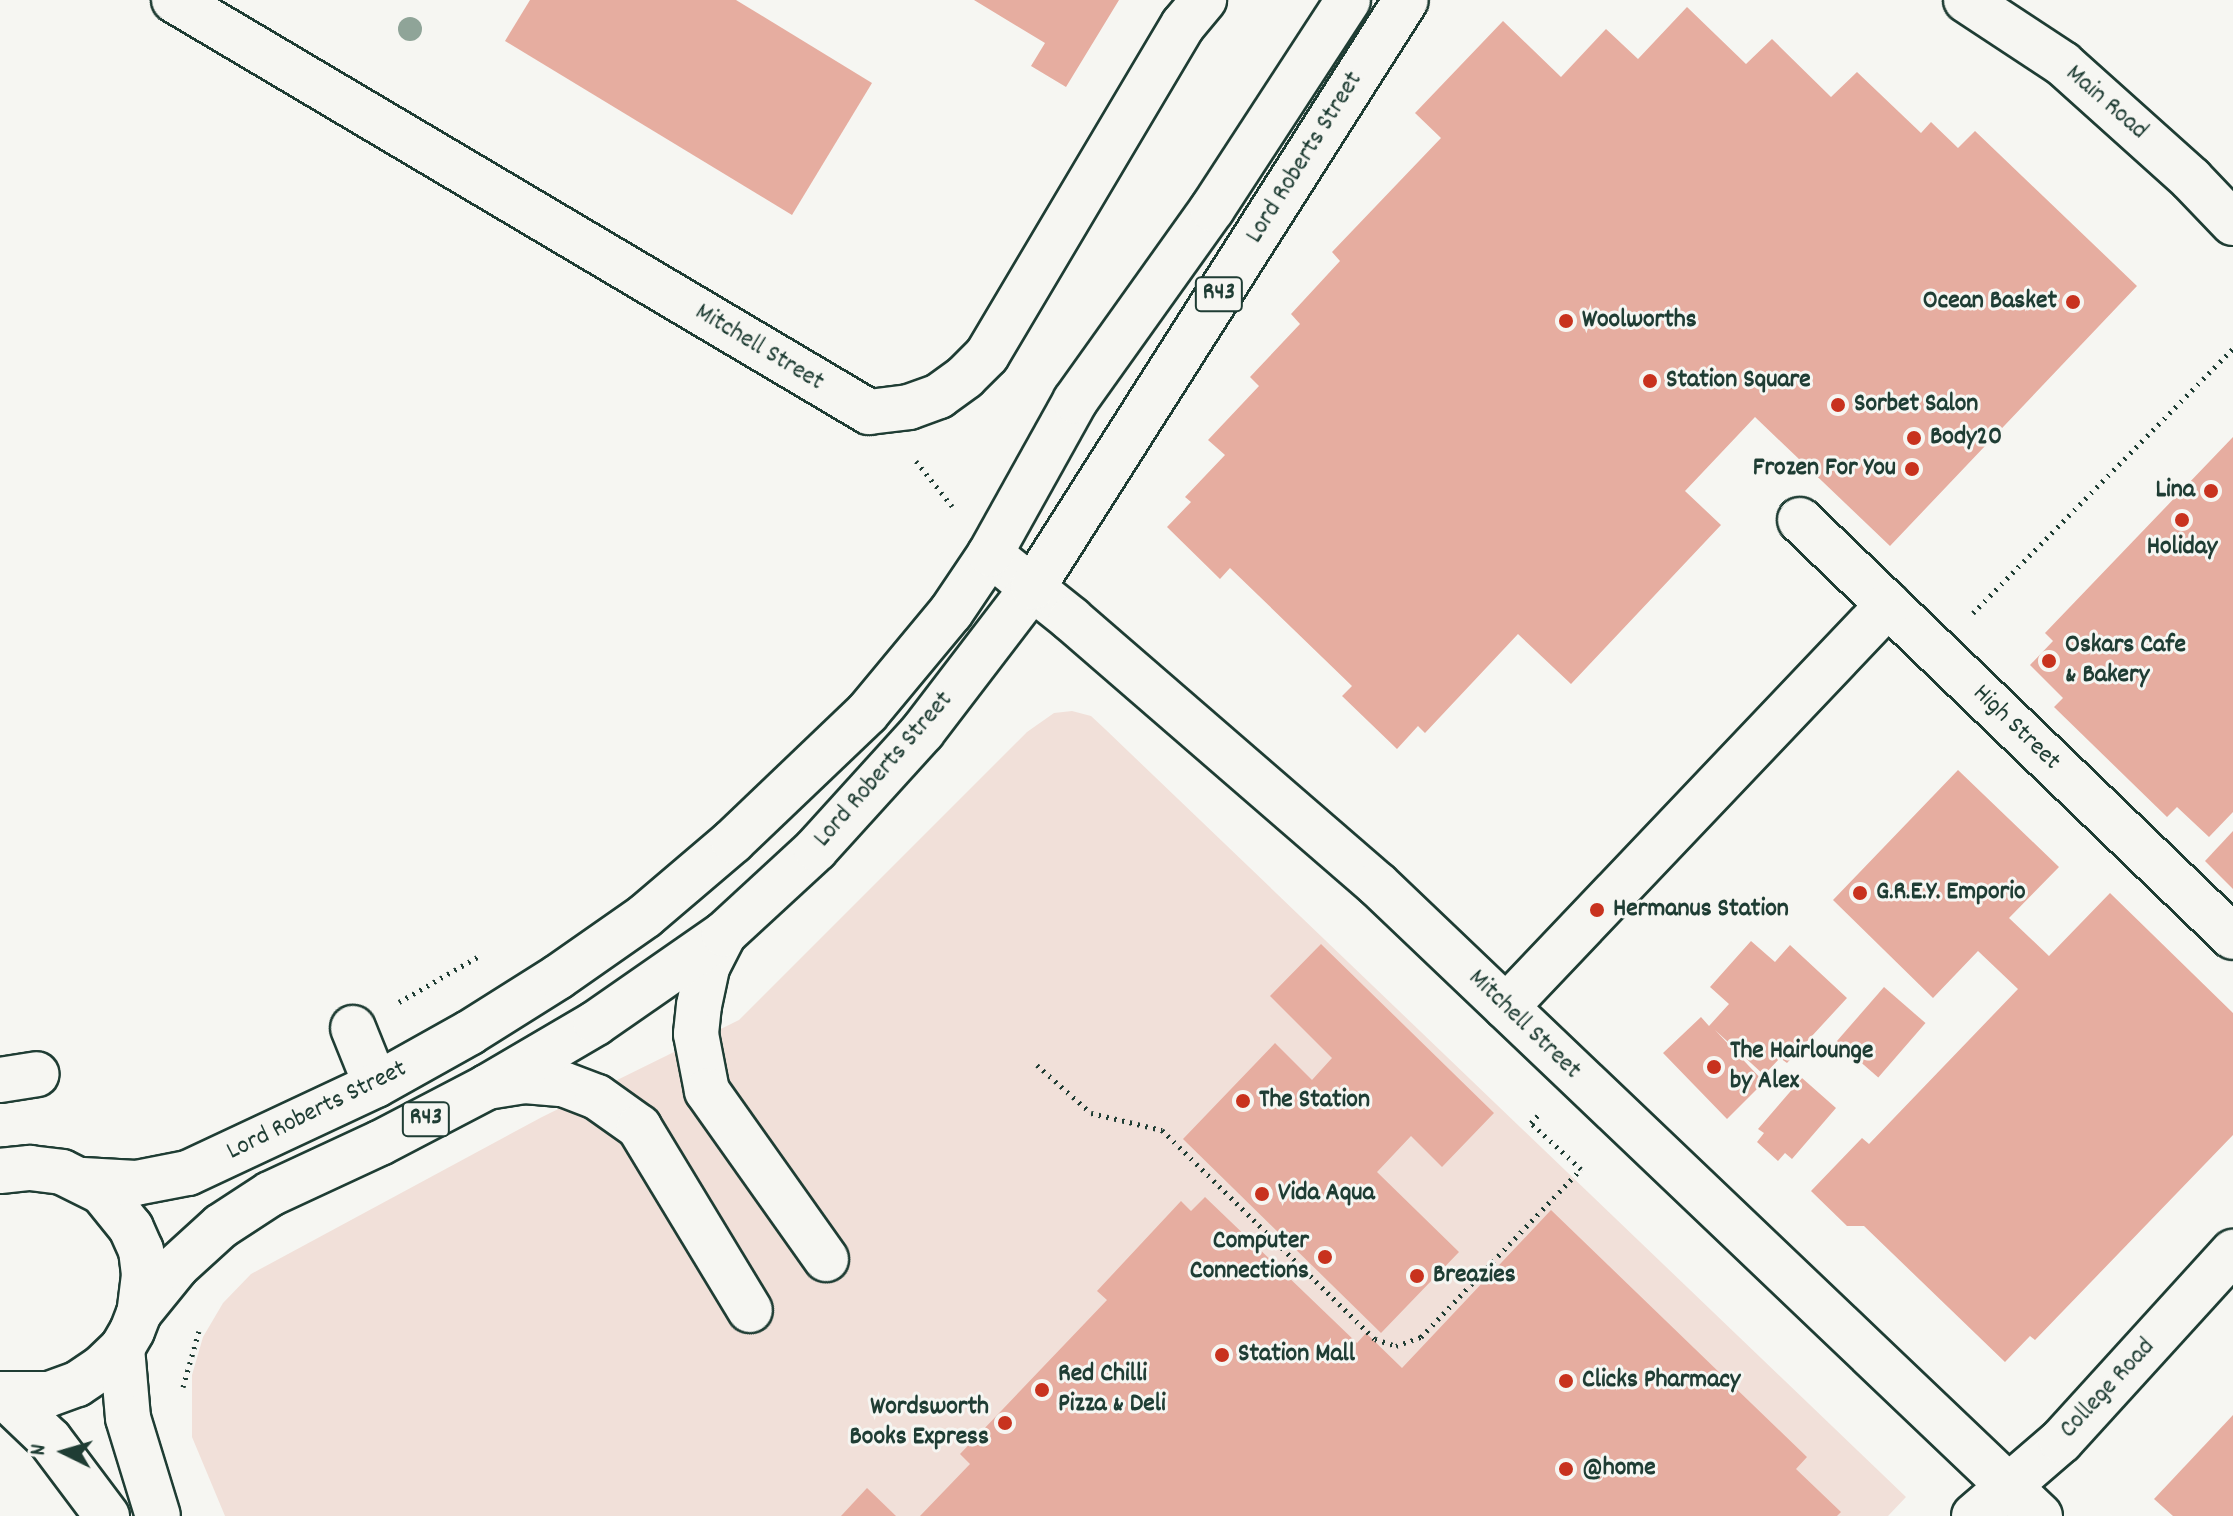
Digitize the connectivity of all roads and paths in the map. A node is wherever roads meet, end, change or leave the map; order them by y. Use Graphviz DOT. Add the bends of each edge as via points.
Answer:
graph roads {
  1 [pos="174,0"];
  2 [pos="1204,0"];
  3 [pos="1348,0"];
  4 [pos="1406,0"];
  5 [pos="1966,0"];
  6 [pos="2233,223"];
  7 [pos="2233,348"];
  8 [pos="877,412"];
  9 [pos="1800,520"];
  10 [pos="990,554"];
  11 [pos="1033,587"];
  12 [pos="1888,605"];
  13 [pos="1936,651"];
  14 [pos="724,934"];
  15 [pos="2233,937"];
  16 [pos="1506,1007"];
  17 [pos="353,1028"];
  18 [pos="1037,1065"];
  19 [pos="376,1085"];
  20 [pos="487,1087"];
  21 [pos="1531,1123"];
  22 [pos="0,1171"];
  23 [pos="83,1180"];
  24 [pos="2233,1252"];
  25 [pos="826,1259"];
  26 [pos="750,1310"];
  27 [pos="204,1319"];
  28 [pos="131,1330"];
  29 [pos="2,1394"];
  30 [pos="183,1400"];
  31 [pos="2009,1487"];
  32 [pos="107,1516"];
  33 [pos="158,1516"];
  34 [pos="1974,1516"];
  35 [pos="2040,1516"];
  1 -- 8 [label="main road, Mitchell Street" via="805,376"];
  2 -- 8 [label="main road" via="1183,25 987,355 939,396"];
  3 -- 10 [label="main road, Lord Roberts Street / R43" via="1212,209 1075,401"];
  4 -- 11 [label="main road, Lord Roberts Street / R43"];
  5 -- 6 [label="main road, Main Road" via="2063,64"];
  7 -- 13 [label="path"];
  8 -- 10 [label="path"];
  9 -- 12 [label="main road, High Street"];
  10 -- 11 [label="main road, Mitchell Street"];
  10 -- 19 [label="main road, Lord Roberts Street / R43" via="951,612 867,713 733,841 645,916 558,977"];
  11 -- 14 [label="main road, Lord Roberts Street / R43" via="880,780 816,849"];
  11 -- 16 [label="main road, Mitchell Street" via="1377,884"];
  12 -- 13 [label="main road, High Street"];
  12 -- 16 [label="main road"];
  13 -- 15 [label="main road, High Street"];
  14 -- 20 [label="main road, Lord Roberts Street / R43" via="596,1023"];
  14 -- 25 [label="main road" via="707,968 699,1005 696,1034 707,1091"];
  16 -- 31 [label="main road, Mitchell Street"];
  17 -- 19 [label="main road"];
  18 -- 21 [label="path" via="1091,1113 1162,1130 1375,1339 1396,1346 1421,1337 1581,1169"];
  19 -- 23 [label="main road, Lord Roberts Street / R43" via="188,1173 136,1183"];
  20 -- 26 [label="main road" via="525,1081 563,1084 597,1097 639,1127"];
  20 -- 28 [label="main road, Lord Roberts Street / R43" via="270,1194 221,1226 177,1266"];
  22 -- 23 [label="main road, Lord Roberts Street / R43" via="30,1168"];
  23 -- 28 [label="main road, Lord Roberts Street / R43" via="118,1208 141,1250 144,1275"];
  24 -- 31 [label="main road, College Road" via="2061,1441"];
  27 -- 30 [label="path" via="190,1354"];
  28 -- 29 [label="main road, Lord Roberts Street / R43" via="101,1368 77,1384 49,1394"];
  28 -- 33 [label="main road, R43" via="128,1418"];
  29 -- 32 [label="main road, R43" via="50,1440"];
  31 -- 34 [label="main road, College Road"];
  31 -- 35 [label="main road, Mitchell Street"];
}
